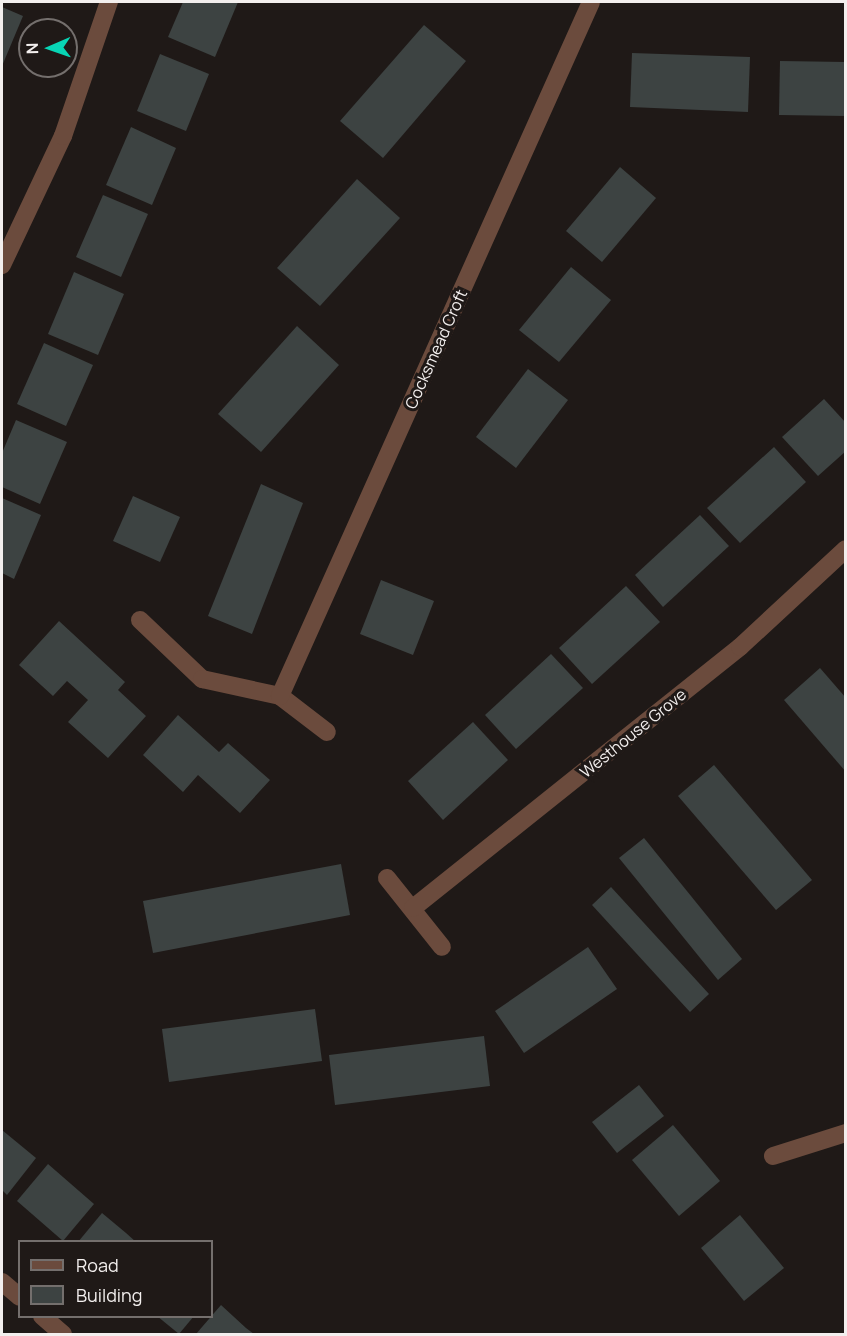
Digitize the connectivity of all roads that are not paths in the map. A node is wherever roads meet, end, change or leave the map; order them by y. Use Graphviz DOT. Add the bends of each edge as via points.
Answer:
graph roads {
  1 [pos="109,2"];
  2 [pos="591,2"];
  3 [pos="2,265"];
  4 [pos="846,549"];
  5 [pos="140,620"];
  6 [pos="280,696"];
  7 [pos="327,732"];
  8 [pos="387,878"];
  9 [pos="413,908"];
  10 [pos="442,947"];
  11 [pos="846,1133"];
  12 [pos="773,1156"];
  13 [pos="2,1282"];
  14 [pos="18,1295"];
  15 [pos="43,1318"];
  16 [pos="63,1335"];
  1 -- 3 [label="street" via="63,136"];
  2 -- 6 [label="street, Cocksmead Croft"];
  4 -- 9 [label="street, Westhouse Grove" via="740,647"];
  5 -- 6 [label="street" via="202,679"];
  6 -- 7 [label="street"];
  8 -- 9 [label="street"];
  9 -- 10 [label="street"];
  11 -- 12 [label="street"];
  13 -- 14 [label="street"];
  15 -- 16 [label="street"];
}
